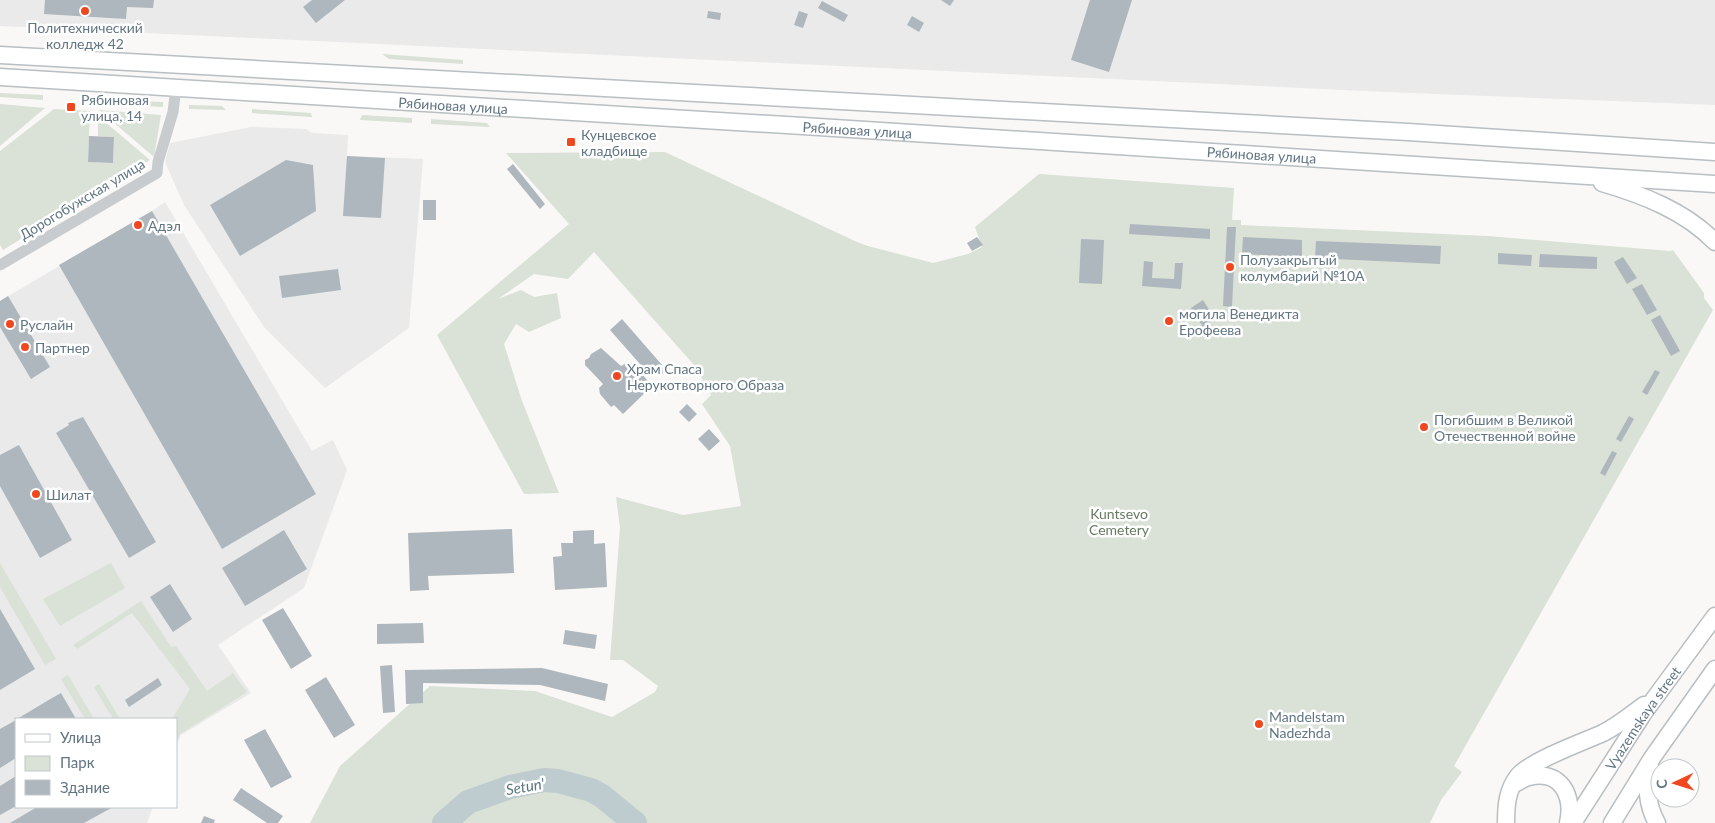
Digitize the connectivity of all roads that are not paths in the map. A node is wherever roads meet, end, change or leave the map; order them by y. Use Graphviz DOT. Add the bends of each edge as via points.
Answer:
graph roads {
  1 [pos="0,55"];
  2 [pos="0,77"];
  3 [pos="176,88"];
  4 [pos="1715,152"];
  5 [pos="1566,174"];
  6 [pos="1715,184"];
  7 [pos="1715,242"];
  8 [pos="0,265"];
  9 [pos="1715,616"];
  10 [pos="1715,669"];
  11 [pos="1659,692"];
  12 [pos="1652,758"];
  13 [pos="1650,761"];
  14 [pos="1650,771"];
  15 [pos="1512,785"];
  16 [pos="1650,802"];
  17 [pos="1652,808"];
  18 [pos="1655,821"];
  19 [pos="1506,823"];
  20 [pos="1568,823"];
  21 [pos="1573,823"];
  22 [pos="1612,823"];
  1 -- 4 [label="main road, Рябиновая улица" via="1408,132"];
  2 -- 3 [label="main road, Рябиновая улица"];
  3 -- 5 [label="main road, Рябиновая улица"];
  3 -- 8 [label="street, Дорогобужская улица" via="157,174"];
  5 -- 6 [label="main road, Рябиновая улица"];
  5 -- 7 [label="main road" via="1629,191 1664,205 1704,230"];
  9 -- 11 [label="main road, Vyazemskaya street"];
  10 -- 12 [label="main road"];
  11 -- 15 [label="main road" via="1605,732 1534,764 1519,774"];
  11 -- 21 [label="main road, Vyazemskaya street"];
  13 -- 22 [label="main road"];
  14 -- 16 [label="main road" via="1647,791"];
  15 -- 19 [label="main road" via="1506,804"];
  15 -- 20 [label="main road" via="1528,777 1553,779 1563,786 1569,797"];
  17 -- 18 [label="main road"];
}
